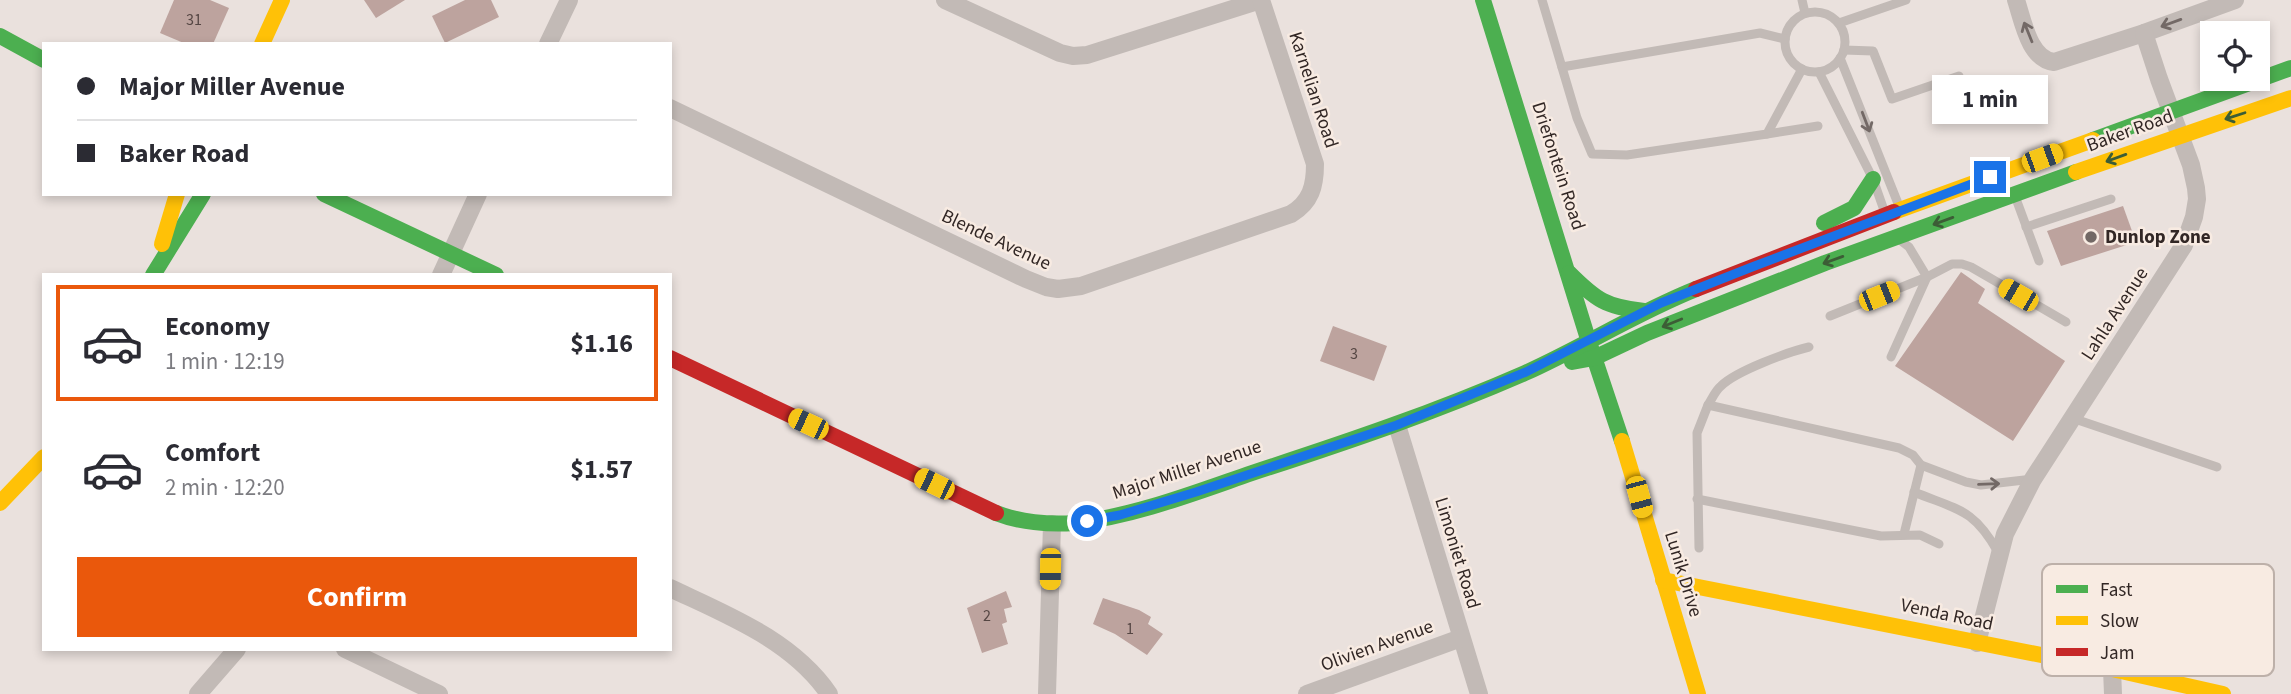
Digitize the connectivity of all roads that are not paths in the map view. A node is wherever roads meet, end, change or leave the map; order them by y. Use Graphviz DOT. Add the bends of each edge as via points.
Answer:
graph roads {
  1 [pos="282,0"];
  2 [pos="569,0"];
  3 [pos="946,0"];
  4 [pos="1261,0"];
  5 [pos="1483,0"];
  6 [pos="1542,0"];
  7 [pos="1802,0"];
  8 [pos="1906,0"];
  9 [pos="2016,0"];
  10 [pos="2235,0"];
  11 [pos="1805,13"];
  12 [pos="1839,23"];
  13 [pos="2144,33"];
  14 [pos="0,36"];
  15 [pos="1785,39"];
  16 [pos="263,42"];
  17 [pos="549,42"];
  18 [pos="1842,54"];
  19 [pos="42,59"];
  20 [pos="1562,67"];
  21 [pos="2291,68"];
  22 [pos="1802,69"];
  23 [pos="1819,72"];
  24 [pos="1959,76"];
  25 [pos="2291,98"];
  26 [pos="672,109"];
  27 [pos="2171,111"];
  28 [pos="1818,126"];
  29 [pos="1767,134"];
  30 [pos="2180,135"];
  31 [pos="1873,179"];
  32 [pos="1311,193"];
  33 [pos="2015,195"];
  34 [pos="176,196"];
  35 [pos="201,196"];
  36 [pos="329,196"];
  37 [pos="477,196"];
  38 [pos="2110,199"];
  39 [pos="1894,213"];
  40 [pos="2026,227"];
  41 [pos="1906,239"];
  42 [pos="452,254"];
  43 [pos="2039,261"];
  44 [pos="1752,267"];
  45 [pos="154,272"];
  46 [pos="442,273"];
  47 [pos="492,273"];
  48 [pos="1569,273"];
  49 [pos="1927,276"];
  50 [pos="1644,311"];
  51 [pos="1830,316"];
  52 [pos="2066,322"];
  53 [pos="1809,347"];
  54 [pos="1590,348"];
  55 [pos="1891,357"];
  56 [pos="672,359"];
  57 [pos="1708,405"];
  58 [pos="2073,418"];
  59 [pos="1397,425"];
  60 [pos="42,459"];
  61 [pos="1921,465"];
  62 [pos="2217,467"];
  63 [pos="2033,479"];
  64 [pos="1914,492"];
  65 [pos="1697,499"];
  66 [pos="0,503"];
  67 [pos="1052,524"];
  68 [pos="1904,534"];
  69 [pos="1939,544"];
  70 [pos="1699,548"];
  71 [pos="1999,554"];
  72 [pos="1663,580"];
  73 [pos="672,589"];
  74 [pos="1461,638"];
  75 [pos="1977,643"];
  76 [pos="235,651"];
  77 [pos="349,651"];
  78 [pos="2042,656"];
  79 [pos="2112,676"];
  80 [pos="2143,676"];
  81 [pos="198,694"];
  82 [pos="439,694"];
  83 [pos="829,694"];
  84 [pos="1047,694"];
  85 [pos="1307,694"];
  86 [pos="1479,694"];
  87 [pos="1698,694"];
  88 [pos="2113,694"];
  89 [pos="2222,694"];
  1 -- 16 [label="main road"];
  2 -- 17 [label="street"];
  3 -- 4 [label="street" via="1073,56 1107,50"];
  4 -- 32 [label="street, Karnelian Road" via="1315,164"];
  5 -- 48 [label="main road, Driefontein Road"];
  6 -- 20 [label="lane"];
  7 -- 11 [label="lane"];
  8 -- 12 [label="lane"];
  13 -- 9 [label="street, one-way" via="2062,61 2045,61 2035,50"];
  10 -- 13 [label="street, one-way"];
  11 -- 12 [label="lane" via="1824,13"];
  11 -- 15 [label="lane" via="1791,23"];
  12 -- 18 [label="lane" via="1844,32"];
  13 -- 27 [label="street, Baker Road"];
  14 -- 19 [label="main road"];
  15 -- 20 [label="lane" via="1760,33"];
  15 -- 22 [label="lane" via="1788,57"];
  18 -- 23 [label="lane" via="1835,65"];
  18 -- 24 [label="lane" via="1872,51 1892,99"];
  18 -- 39 [label="lane, one-way"];
  20 -- 29 [label="lane" via="1592,154 1627,155"];
  21 -- 27 [label="main road, Baker Road"];
  22 -- 23 [label="lane"];
  22 -- 29 [label="lane"];
  23 -- 31 [label="lane"];
  25 -- 30 [label="main road, Baker Road, one-way"];
  26 -- 32 [label="street, Blende Avenue" via="1026,279 1058,289 1082,286 1291,214"];
  27 -- 30 [label="street, Lahla Avenue"];
  27 -- 39 [label="main road, Baker Road"];
  28 -- 29 [label="lane"];
  30 -- 33 [label="main road, Baker Road, one-way"];
  30 -- 58 [label="street, Lahla Avenue" via="2197,199 2184,245"];
  31 -- 39 [label="lane"];
  31 -- 44 [label="main road" via="1854,208 1781,240"];
  33 -- 40 [label="lane"];
  33 -- 41 [label="main road, Baker Road, one-way"];
  34 -- 45 [label="main road"];
  35 -- 45 [label="main road"];
  36 -- 42 [label="main road"];
  37 -- 42 [label="street"];
  38 -- 40 [label="lane"];
  39 -- 41 [label="lane"];
  39 -- 41 [label="lane"];
  39 -- 44 [label="main road, Baker Road"];
  40 -- 43 [label="lane"];
  41 -- 49 [label="lane"];
  41 -- 54 [label="main road, Baker Road, one-way" via="1735,297 1647,333"];
  42 -- 46 [label="street"];
  42 -- 47 [label="main road"];
  44 -- 50 [label="main road, Baker Road"];
  48 -- 50 [label="main road" via="1604,304"];
  48 -- 54 [label="main road, Driefontein Road"];
  49 -- 51 [label="lane"];
  49 -- 52 [label="lane" via="1962,264"];
  49 -- 55 [label="lane"];
  50 -- 54 [label="main road, Baker Road"];
  53 -- 57 [label="lane" via="1787,352 1727,380"];
  54 -- 59 [label="main road, Major Miller Avenue"];
  54 -- 72 [label="main road, Lunik Drive"];
  56 -- 67 [label="main road, Major Miller Avenue" via="984,508 1009,518"];
  57 -- 61 [label="lane" via="1899,448"];
  57 -- 65 [label="lane" via="1697,433"];
  58 -- 62 [label="lane"];
  58 -- 63 [label="street, Lahla Avenue"];
  59 -- 67 [label="main road, Major Miller Avenue" via="1132,511"];
  59 -- 74 [label="street, Limoniet Road"];
  60 -- 66 [label="main road"];
  61 -- 63 [label="lane, one-way" via="1981,485"];
  61 -- 64 [label="lane"];
  63 -- 71 [label="street, Lahla Avenue"];
  64 -- 68 [label="lane"];
  64 -- 71 [label="lane" via="1968,513"];
  65 -- 68 [label="lane" via="1881,536"];
  65 -- 70 [label="lane"];
  67 -- 84 [label="street"];
  68 -- 69 [label="lane"];
  71 -- 75 [label="street, Lahla Avenue"];
  72 -- 75 [label="main road, Venda Road"];
  72 -- 87 [label="main road, Lunik Drive"];
  73 -- 83 [label="street" via="769,638 808,669"];
  74 -- 85 [label="street, Olivien Avenue"];
  74 -- 86 [label="street, Limoniet Road"];
  75 -- 78 [label="main road, Venda Road"];
  76 -- 81 [label="street"];
  77 -- 82 [label="street"];
  79 -- 88 [label="street"];
  80 -- 89 [label="main road, Venda Road"];
}
